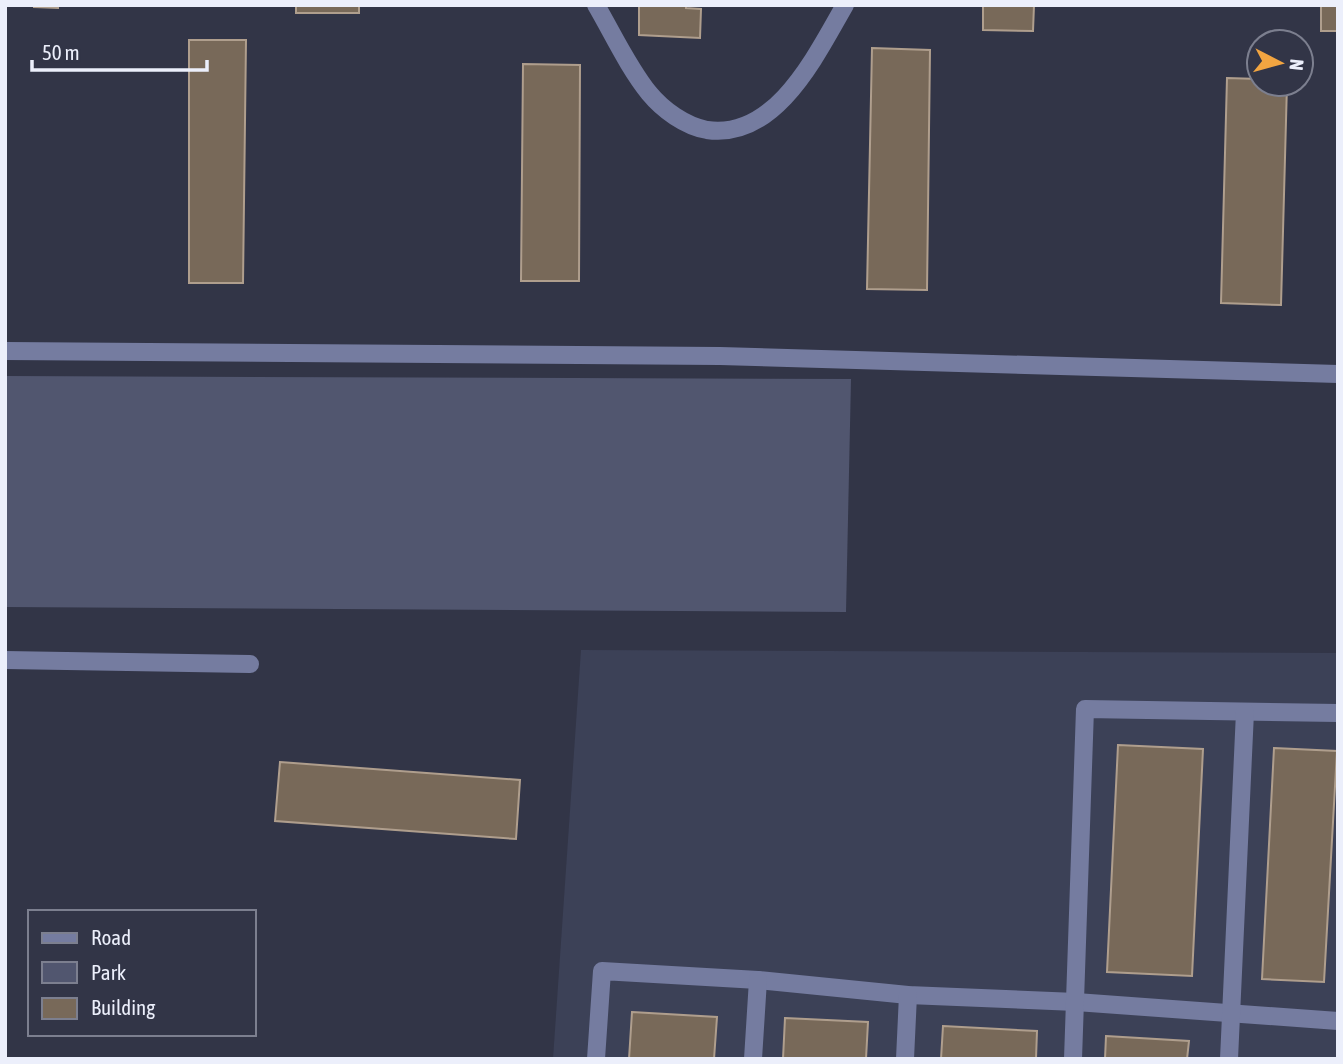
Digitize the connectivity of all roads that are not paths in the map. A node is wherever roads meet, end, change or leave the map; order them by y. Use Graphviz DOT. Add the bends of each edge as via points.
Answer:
graph roads {
  1 [pos="596,5"];
  2 [pos="845,5"];
  3 [pos="5,351"];
  4 [pos="1338,374"];
  5 [pos="5,660"];
  6 [pos="250,664"];
  7 [pos="1245,712"];
  8 [pos="1338,713"];
  9 [pos="758,980"];
  10 [pos="908,995"];
  11 [pos="1076,1002"];
  12 [pos="1232,1012"];
  13 [pos="1338,1021"];
  14 [pos="596,1059"];
  15 [pos="752,1059"];
  16 [pos="905,1059"];
  17 [pos="1073,1059"];
  18 [pos="1228,1059"];
  1 -- 2 [label="street" via="650,94 696,128 716,131 737,130 760,119 790,93"];
  3 -- 4 [label="street" via="720,356"];
  5 -- 6 [label="street"];
  7 -- 8 [label="street"];
  7 -- 11 [label="street" via="1085,709"];
  7 -- 12 [label="street"];
  9 -- 10 [label="street"];
  9 -- 14 [label="street" via="602,971"];
  9 -- 15 [label="street"];
  10 -- 11 [label="street"];
  10 -- 16 [label="street"];
  11 -- 12 [label="street"];
  11 -- 17 [label="street"];
  12 -- 13 [label="street"];
  12 -- 18 [label="street"];
}
